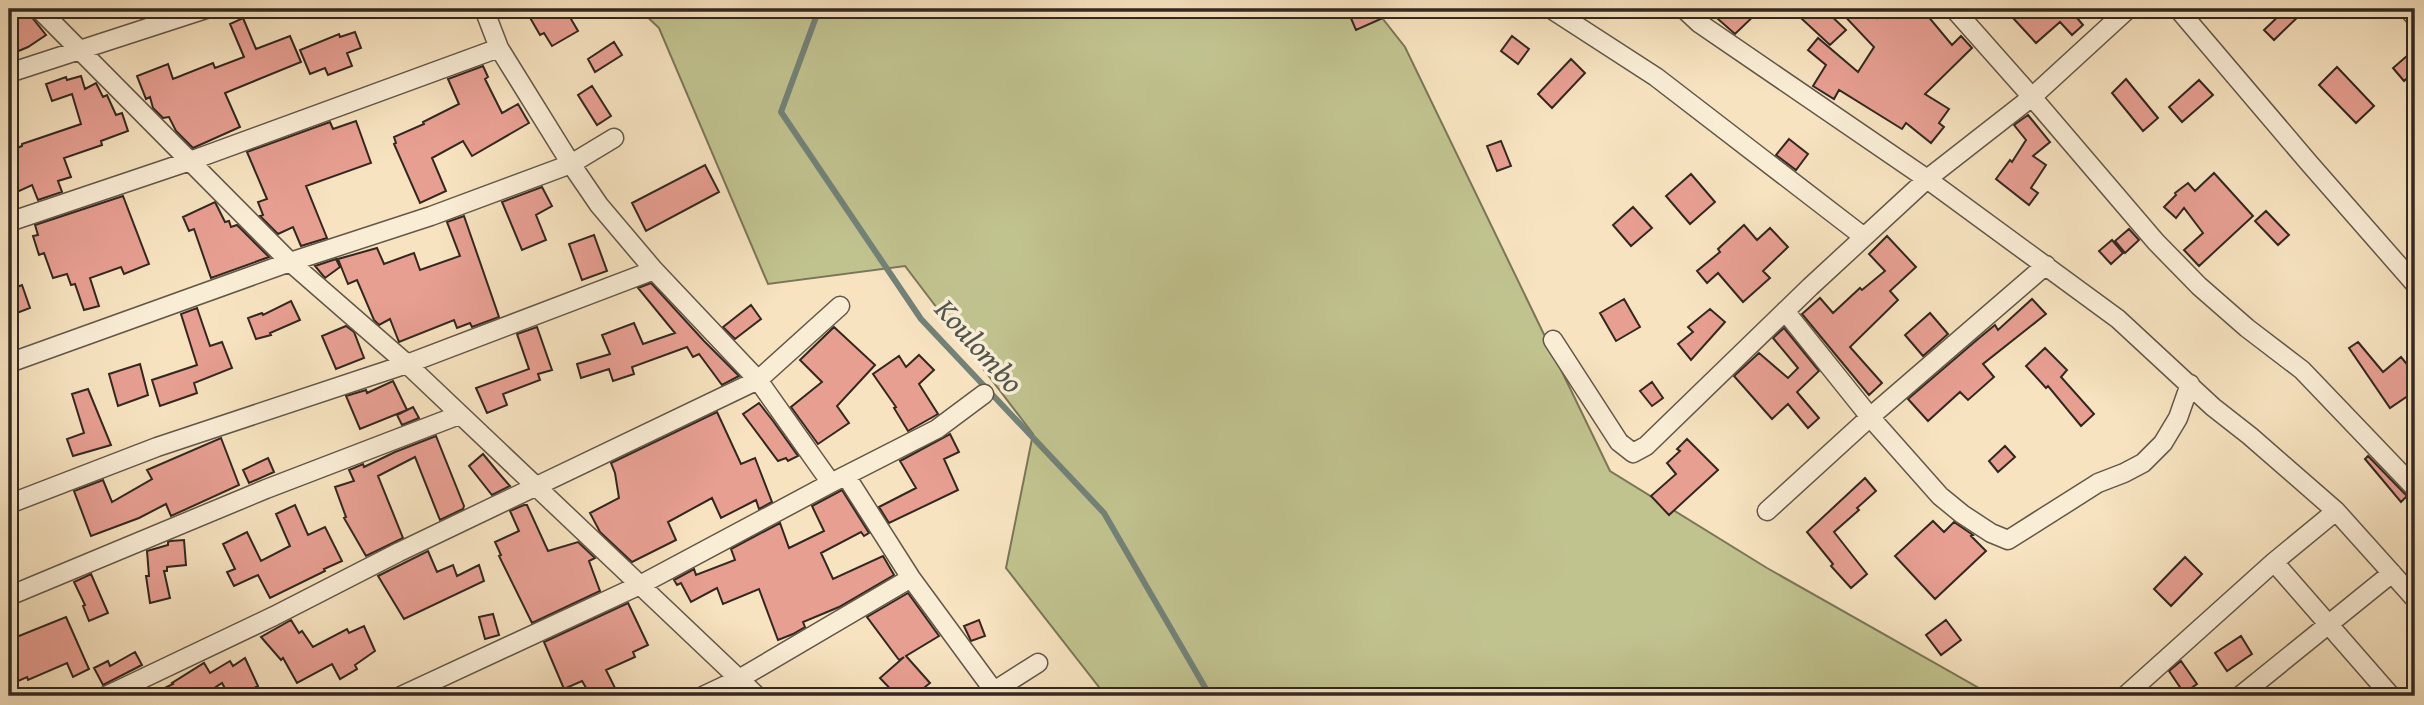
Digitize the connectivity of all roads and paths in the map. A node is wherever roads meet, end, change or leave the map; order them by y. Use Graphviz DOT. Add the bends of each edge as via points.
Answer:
graph roads {
  1 [pos="39,9"];
  2 [pos="206,9"];
  3 [pos="484,9"];
  4 [pos="1684,9"];
  5 [pos="1954,9"];
  6 [pos="2128,9"];
  7 [pos="2178,9"];
  8 [pos="2408,9"];
  9 [pos="1560,11"];
  10 [pos="2415,17"];
  11 [pos="499,48"];
  12 [pos="79,51"];
  13 [pos="9,73"];
  14 [pos="2032,97"];
  15 [pos="614,138"];
  16 [pos="190,161"];
  17 [pos="571,164"];
  18 [pos="1927,179"];
  19 [pos="9,222"];
  20 [pos="1864,237"];
  21 [pos="290,262"];
  22 [pos="2046,265"];
  23 [pos="654,270"];
  24 [pos="2412,273"];
  25 [pos="840,306"];
  26 [pos="1785,311"];
  27 [pos="1553,340"];
  28 [pos="9,363"];
  29 [pos="407,363"];
  30 [pos="758,380"];
  31 [pos="2190,384"];
  32 [pos="984,394"];
  33 [pos="459,415"];
  34 [pos="1870,417"];
  35 [pos="839,479"];
  36 [pos="536,488"];
  37 [pos="2415,488"];
  38 [pos="9,504"];
  39 [pos="1767,511"];
  40 [pos="2336,511"];
  41 [pos="2274,562"];
  42 [pos="2392,573"];
  43 [pos="911,578"];
  44 [pos="640,585"];
  45 [pos="12,590"];
  46 [pos="2415,599"];
  47 [pos="2329,624"];
  48 [pos="1038,663"];
  49 [pos="739,679"];
  50 [pos="990,694"];
  51 [pos="106,696"];
  52 [pos="401,696"];
  53 [pos="703,696"];
  54 [pos="757,696"];
  55 [pos="2125,696"];
  56 [pos="2240,696"];
  57 [pos="2391,696"];
  1 -- 12 [label="street"];
  2 -- 12 [label="street"];
  3 -- 11 [label="street"];
  4 -- 18 [label="street"];
  5 -- 14 [label="street"];
  6 -- 14 [label="street"];
  7 -- 24 [label="street" via="2317,173"];
  8 -- 10 [label="street"];
  9 -- 20 [label="street" via="1656,77"];
  11 -- 16 [label="street"];
  11 -- 17 [label="street"];
  12 -- 13 [label="street"];
  12 -- 16 [label="street"];
  14 -- 18 [label="street"];
  14 -- 37 [label="street" via="2199,286 2302,370"];
  15 -- 17 [label="street"];
  16 -- 19 [label="street"];
  16 -- 21 [label="street"];
  17 -- 21 [label="street"];
  17 -- 23 [label="street"];
  18 -- 20 [label="street"];
  18 -- 22 [label="street"];
  20 -- 26 [label="street"];
  21 -- 28 [label="street"];
  21 -- 29 [label="street"];
  22 -- 31 [label="street" via="2118,318"];
  22 -- 34 [label="street"];
  23 -- 29 [label="street"];
  23 -- 30 [label="street"];
  25 -- 30 [label="street"];
  26 -- 27 [label="street" via="1646,446 1633,453 1619,442"];
  26 -- 34 [label="street"];
  29 -- 33 [label="street"];
  29 -- 38 [label="street" via="157,447"];
  30 -- 35 [label="street"];
  30 -- 36 [label="street"];
  31 -- 34 [label="street" via="2168,435 2143,463 2098,483 2007,540 1940,496"];
  31 -- 40 [label="street"];
  32 -- 35 [label="street" via="937,429"];
  33 -- 36 [label="street"];
  33 -- 45 [label="street"];
  34 -- 39 [label="street"];
  35 -- 43 [label="street"];
  35 -- 44 [label="street"];
  36 -- 44 [label="street"];
  36 -- 51 [label="street"];
  40 -- 41 [label="street"];
  40 -- 42 [label="street"];
  41 -- 47 [label="street"];
  41 -- 55 [label="street"];
  42 -- 46 [label="street"];
  42 -- 47 [label="street"];
  43 -- 49 [label="street"];
  43 -- 50 [label="street"];
  44 -- 49 [label="street"];
  44 -- 52 [label="street"];
  47 -- 56 [label="street"];
  47 -- 57 [label="street"];
  48 -- 50 [label="street"];
  49 -- 53 [label="street"];
  49 -- 54 [label="street"];
}
